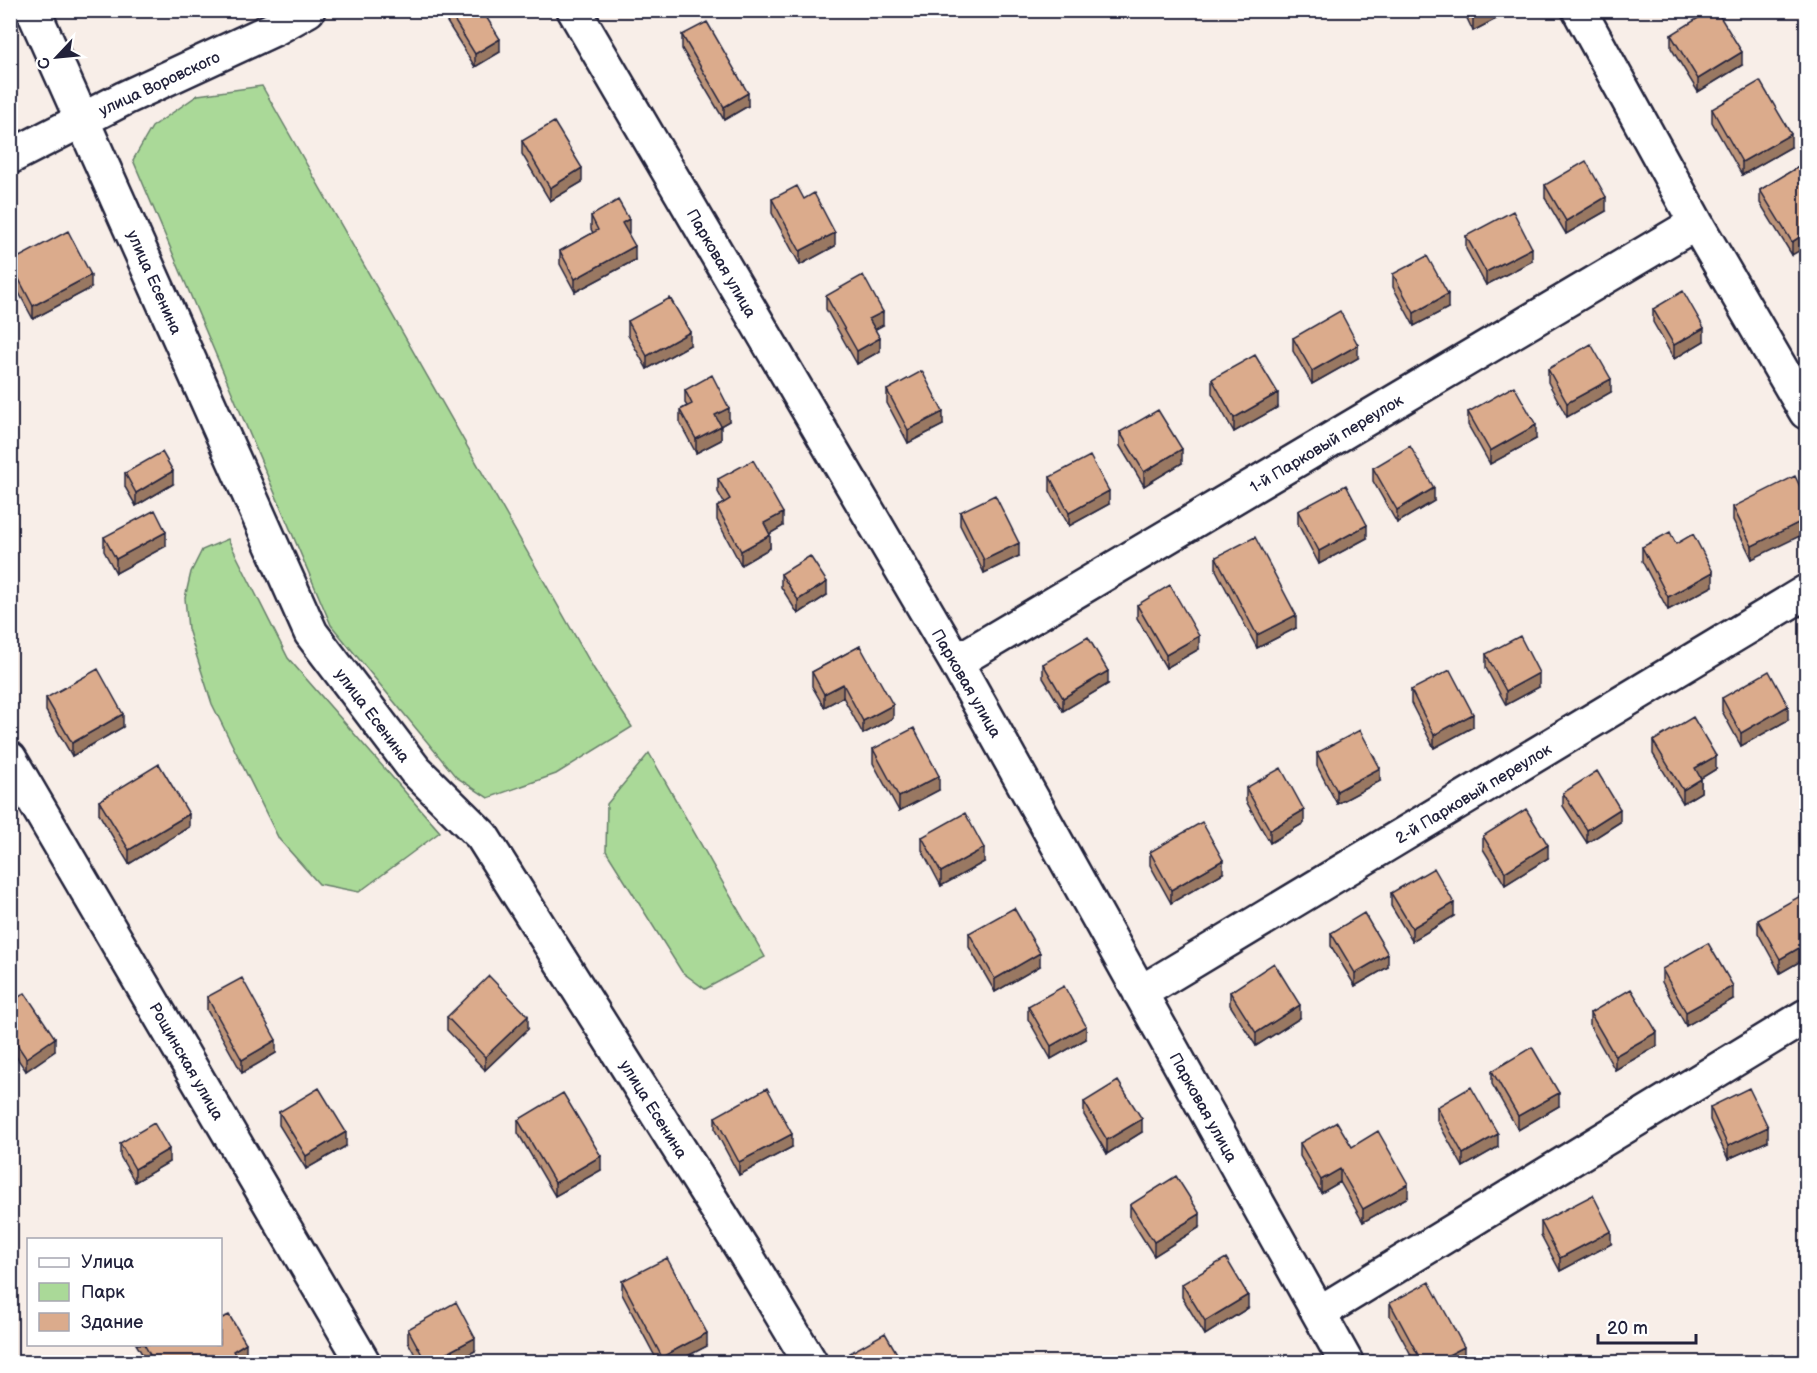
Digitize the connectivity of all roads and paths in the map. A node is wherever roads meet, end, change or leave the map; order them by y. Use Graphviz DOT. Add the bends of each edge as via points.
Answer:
graph roads {
  1 [pos="33,10"];
  2 [pos="308,10"];
  3 [pos="574,10"];
  4 [pos="1579,10"];
  5 [pos="83,119"];
  6 [pos="10,157"];
  7 [pos="1695,223"];
  8 [pos="1806,412"];
  9 [pos="1806,592"];
  10 [pos="956,662"];
  11 [pos="10,759"];
  12 [pos="1140,993"];
  13 [pos="1806,1016"];
  14 [pos="1319,1313"];
  15 [pos="363,1362"];
  16 [pos="810,1362"];
  17 [pos="1346,1362"];
  1 -- 5 [label="street, улица Есенина"];
  2 -- 5 [label="street, улица Воровского"];
  3 -- 10 [label="street, Парковая улица"];
  4 -- 7 [label="street"];
  5 -- 6 [label="street, улица Воровского"];
  5 -- 16 [label="street, улица Есенина" via="311,633 415,770 482,836"];
  7 -- 8 [label="street"];
  7 -- 10 [label="street, 1-й Парковый переулок"];
  9 -- 12 [label="street, 2-й Парковый переулок"];
  10 -- 12 [label="street, Парковая улица"];
  11 -- 15 [label="street, Рощинская улица"];
  12 -- 14 [label="street, Парковая улица"];
  13 -- 14 [label="street"];
  14 -- 17 [label="street, Парковая улица"];
}
